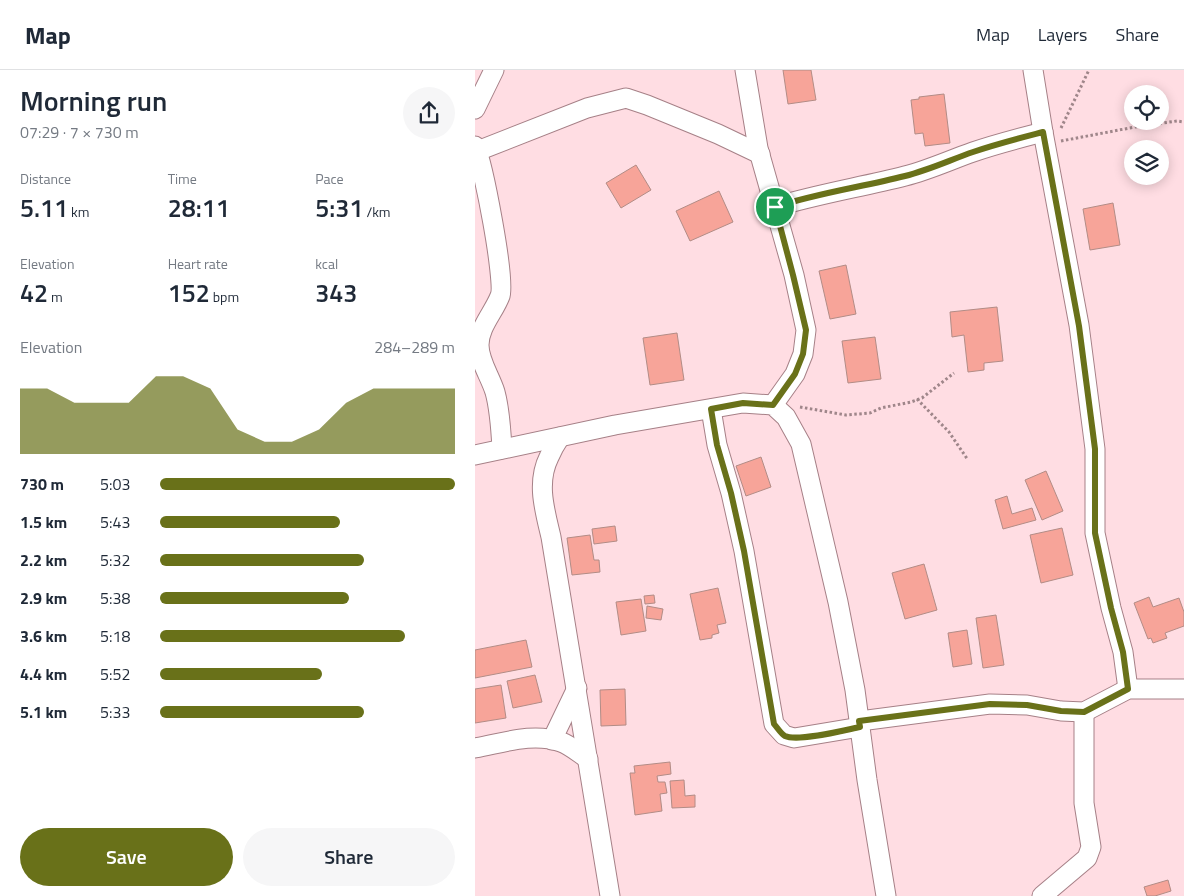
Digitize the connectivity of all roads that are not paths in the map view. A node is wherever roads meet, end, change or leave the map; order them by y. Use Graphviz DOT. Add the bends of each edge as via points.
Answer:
graph roads {
  1 [pos="494,70"];
  2 [pos="745,70"];
  3 [pos="1033,70"];
  4 [pos="475,109"];
  5 [pos="1048,143"];
  6 [pos="476,150"];
  7 [pos="760,154"];
  8 [pos="775,207"];
  9 [pos="477,345"];
  10 [pos="775,408"];
  11 [pos="711,409"];
  12 [pos="560,437"];
  13 [pos="502,449"];
  14 [pos="475,455"];
  15 [pos="577,688"];
  16 [pos="1128,689"];
  17 [pos="1184,689"];
  18 [pos="1084,712"];
  19 [pos="860,724"];
  20 [pos="552,740"];
  21 [pos="475,748"];
  22 [pos="587,759"];
  23 [pos="610,896"];
  24 [pos="886,896"];
  25 [pos="1042,896"];
  1 -- 4 [label="street"];
  2 -- 7 [label="street"];
  3 -- 5 [label="street"];
  5 -- 8 [label="street" via="1006,141 904,176"];
  5 -- 16 [label="street" via="1079,326 1095,449 1095,533 1123,652"];
  6 -- 7 [label="street" via="587,108 626,98"];
  6 -- 9 [label="street" via="494,232 501,283 501,295"];
  7 -- 8 [label="street"];
  8 -- 10 [label="street" via="806,330 803,354"];
  9 -- 13 [label="street" via="495,392"];
  10 -- 11 [label="street" via="743,403"];
  10 -- 19 [label="street" via="786,417 801,444 838,602"];
  11 -- 12 [label="street"];
  11 -- 19 [label="street" via="744,551 774,724 784,735 794,738"];
  12 -- 13 [label="street"];
  12 -- 15 [label="street" via="548,458 542,482 543,504"];
  13 -- 14 [label="street"];
  15 -- 20 [label="street"];
  15 -- 22 [label="street"];
  16 -- 17 [label="street"];
  16 -- 18 [label="street"];
  18 -- 19 [label="street" via="990,704"];
  18 -- 25 [label="street" via="1084,803 1091,847 1087,858"];
  19 -- 24 [label="street"];
  20 -- 21 [label="street" via="522,738"];
  20 -- 22 [label="street" via="562,742"];
  22 -- 23 [label="street"];
}
